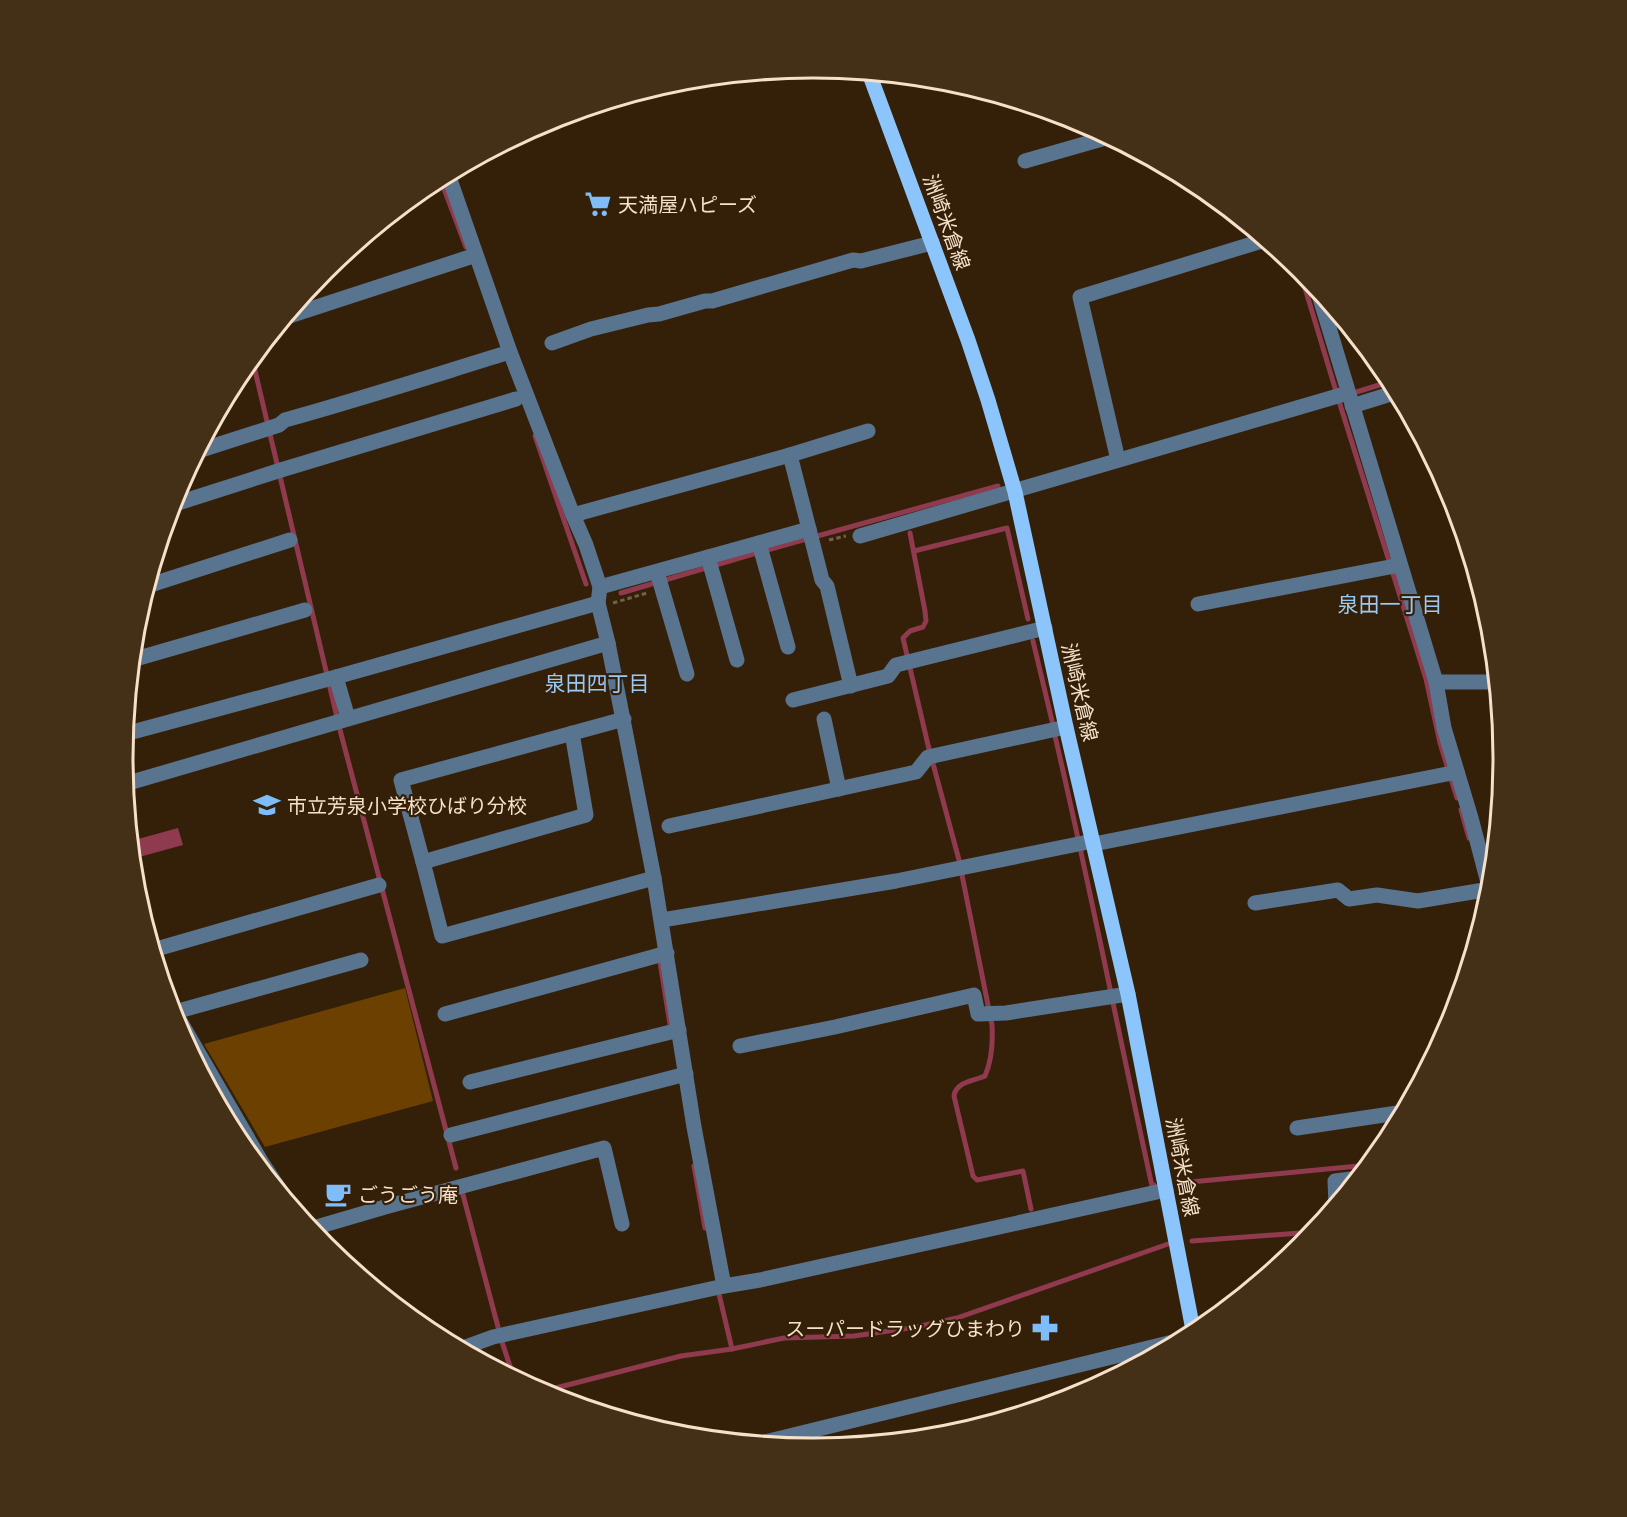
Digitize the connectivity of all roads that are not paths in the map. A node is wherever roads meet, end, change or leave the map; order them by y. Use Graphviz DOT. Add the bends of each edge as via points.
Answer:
graph roads {
  1 [pos="872,81"];
  2 [pos="1097,140"];
  3 [pos="1025,161"];
  4 [pos="451,183"];
  5 [pos="932,242"];
  6 [pos="1257,243"];
  7 [pos="472,256"];
  8 [pos="1322,307"];
  9 [pos="300,312"];
  10 [pos="552,343"];
  11 [pos="506,353"];
  12 [pos="1387,393"];
  13 [pos="1347,397"];
  14 [pos="516,399"];
  15 [pos="868,431"];
  16 [pos="208,448"];
  17 [pos="790,455"];
  18 [pos="1117,455"];
  19 [pos="1015,492"];
  20 [pos="184,501"];
  21 [pos="573,515"];
  22 [pos="810,535"];
  23 [pos="860,536"];
  24 [pos="290,540"];
  25 [pos="760,549"];
  26 [pos="710,563"];
  27 [pos="1394,566"];
  28 [pos="659,579"];
  29 [pos="156,583"];
  30 [pos="600,587"];
  31 [pos="598,603"];
  32 [pos="1198,604"];
  33 [pos="305,610"];
  34 [pos="1045,628"];
  35 [pos="608,643"];
  36 [pos="788,647"];
  37 [pos="141,657"];
  38 [pos="737,660"];
  39 [pos="687,674"];
  40 [pos="330,678"];
  41 [pos="1436,682"];
  42 [pos="1489,682"];
  43 [pos="851,686"];
  44 [pos="793,700"];
  45 [pos="624,719"];
  46 [pos="824,719"];
  47 [pos="341,720"];
  48 [pos="1066,727"];
  49 [pos="134,732"];
  50 [pos="572,733"];
  51 [pos="1452,773"];
  52 [pos="134,781"];
  53 [pos="839,789"];
  54 [pos="669,826"];
  55 [pos="1087,843"];
  56 [pos="423,862"];
  57 [pos="1483,877"];
  58 [pos="654,878"];
  59 [pos="379,885"];
  60 [pos="1481,892"];
  61 [pos="1255,903"];
  62 [pos="662,921"];
  63 [pos="158,942"];
  64 [pos="661,955"];
  65 [pos="361,960"];
  66 [pos="1117,996"];
  67 [pos="180,1005"];
  68 [pos="445,1014"];
  69 [pos="674,1031"];
  70 [pos="740,1046"];
  71 [pos="211,1073"];
  72 [pos="681,1076"];
  73 [pos="470,1082"];
  74 [pos="1394,1114"];
  75 [pos="242,1127"];
  76 [pos="1297,1128"];
  77 [pos="451,1135"];
  78 [pos="1348,1179"];
  79 [pos="1166,1190"];
  80 [pos="1336,1194"];
  81 [pos="622,1224"];
  82 [pos="319,1226"];
  83 [pos="724,1286"];
  84 [pos="1192,1324"];
  85 [pos="469,1346"];
  86 [pos="1158,1346"];
  87 [pos="781,1438"];
  1 -- 5 [label="main road, 洲崎米倉線"];
  2 -- 3 [label="street"];
  4 -- 7 [label="street"];
  5 -- 10 [label="street" via="591,329"];
  5 -- 19 [label="main road, 洲崎米倉線" via="988,400"];
  6 -- 18 [label="street" via="1080,297"];
  7 -- 9 [label="street"];
  7 -- 11 [label="street"];
  8 -- 13 [label="street"];
  11 -- 16 [label="street" via="285,420"];
  11 -- 21 [label="street"];
  12 -- 13 [label="street"];
  13 -- 18 [label="street"];
  13 -- 27 [label="street"];
  14 -- 20 [label="street"];
  15 -- 17 [label="street"];
  17 -- 21 [label="street"];
  17 -- 22 [label="street"];
  18 -- 19 [label="street"];
  19 -- 23 [label="street"];
  19 -- 34 [label="main road, 洲崎米倉線"];
  21 -- 30 [label="street"];
  22 -- 25 [label="street"];
  22 -- 43 [label="street" via="827,586"];
  24 -- 29 [label="street"];
  25 -- 26 [label="street"];
  25 -- 36 [label="street"];
  26 -- 28 [label="street"];
  26 -- 38 [label="street"];
  27 -- 32 [label="street"];
  27 -- 41 [label="street"];
  28 -- 30 [label="street"];
  28 -- 39 [label="street"];
  30 -- 31 [label="street"];
  31 -- 35 [label="street"];
  31 -- 40 [label="street"];
  33 -- 37 [label="street"];
  34 -- 43 [label="street" via="897,665 888,676"];
  34 -- 48 [label="main road, 洲崎米倉線"];
  35 -- 45 [label="street"];
  35 -- 47 [label="street"];
  40 -- 47 [label="street"];
  40 -- 49 [label="street"];
  41 -- 42 [label="street"];
  41 -- 51 [label="street"];
  43 -- 44 [label="street"];
  45 -- 50 [label="street"];
  45 -- 58 [label="street"];
  46 -- 53 [label="street"];
  47 -- 52 [label="street"];
  48 -- 53 [label="street" via="931,756 916,772"];
  48 -- 55 [label="main road, 洲崎米倉線"];
  50 -- 56 [label="street" via="586,816"];
  50 -- 56 [label="street" via="401,780"];
  51 -- 55 [label="street"];
  51 -- 57 [label="street" via="1471,818"];
  53 -- 54 [label="street"];
  55 -- 62 [label="street"];
  55 -- 66 [label="main road, 洲崎米倉線"];
  56 -- 58 [label="street" via="442,936"];
  58 -- 62 [label="street"];
  59 -- 63 [label="street"];
  60 -- 61 [label="street" via="1418,901 1377,895 1349,899 1338,890"];
  62 -- 64 [label="street"];
  64 -- 68 [label="street"];
  64 -- 69 [label="street"];
  65 -- 67 [label="street"];
  66 -- 70 [label="street" via="978,1014 974,995"];
  66 -- 79 [label="main road, 洲崎米倉線"];
  69 -- 72 [label="street"];
  69 -- 73 [label="street"];
  71 -- 75 [label="street"];
  72 -- 77 [label="street"];
  72 -- 83 [label="street"];
  74 -- 76 [label="street"];
  78 -- 80 [label="street" via="1335,1181"];
  79 -- 83 [label="street"];
  79 -- 84 [label="main road, 洲崎米倉線"];
  81 -- 82 [label="street" via="604,1148"];
  83 -- 85 [label="street"];
  86 -- 87 [label="street"];
}
